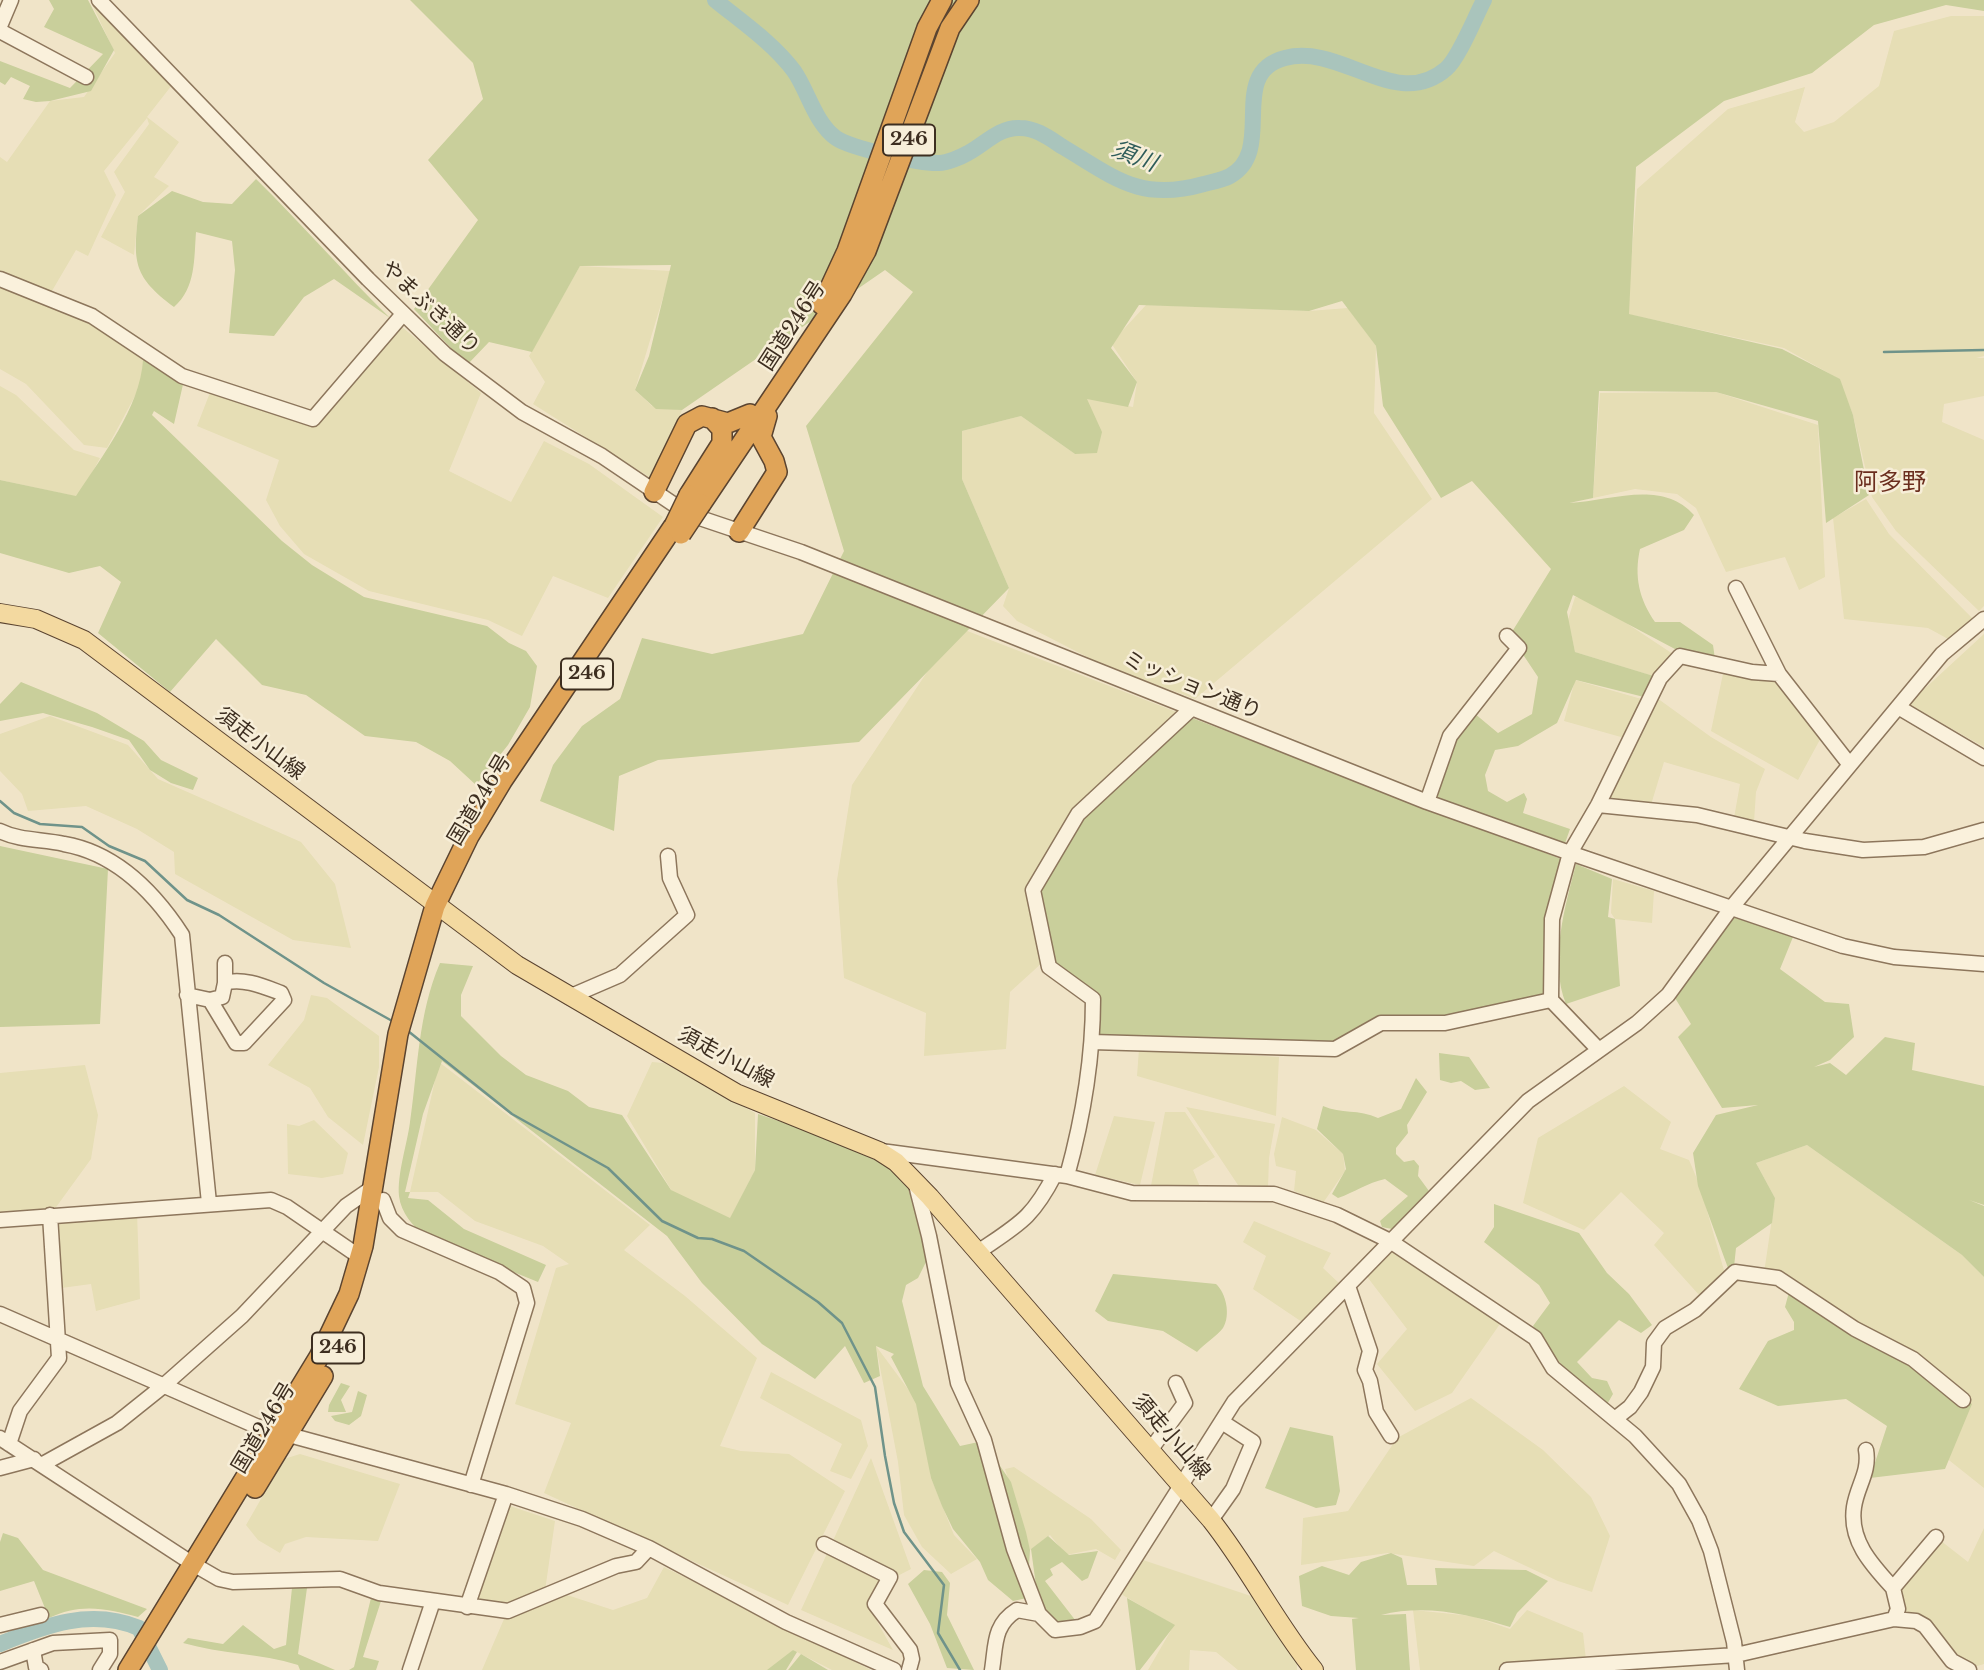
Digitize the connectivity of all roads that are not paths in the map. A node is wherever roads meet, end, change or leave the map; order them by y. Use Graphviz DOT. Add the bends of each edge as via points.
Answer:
graph roads {
  1 [pos="11,0"];
  2 [pos="100,0"];
  3 [pos="942,0"];
  4 [pos="969,0"];
  5 [pos="0,29"];
  6 [pos="86,77"];
  7 [pos="856,251"];
  8 [pos="0,279"];
  9 [pos="403,314"];
  10 [pos="779,389"];
  11 [pos="750,414"];
  12 [pos="712,418"];
  13 [pos="772,457"];
  14 [pos="727,466"];
  15 [pos="654,492"];
  16 [pos="694,499"];
  17 [pos="739,532"];
  18 [pos="801,552"];
  19 [pos="1736,587"];
  20 [pos="0,613"];
  21 [pos="1984,619"];
  22 [pos="1507,636"];
  23 [pos="1779,674"];
  24 [pos="1899,707"];
  25 [pos="1191,709"];
  26 [pos="1984,758"];
  27 [pos="1850,765"];
  28 [pos="1427,802"];
  29 [pos="1598,805"];
  30 [pos="1984,830"];
  31 [pos="0,831"];
  32 [pos="1789,837"];
  33 [pos="1570,853"];
  34 [pos="668,856"];
  35 [pos="1732,907"];
  36 [pos="441,910"];
  37 [pos="225,962"];
  38 [pos="1984,964"];
  39 [pos="225,983"];
  40 [pos="187,995"];
  41 [pos="569,998"];
  42 [pos="210,1000"];
  43 [pos="1550,1000"];
  44 [pos="1092,1042"];
  45 [pos="1599,1050"];
  46 [pos="879,1151"];
  47 [pos="1061,1175"];
  48 [pos="915,1180"];
  49 [pos="378,1194"];
  50 [pos="209,1203"];
  51 [pos="50,1215"];
  52 [pos="0,1220"];
  53 [pos="320,1231"];
  54 [pos="1390,1241"];
  55 [pos="978,1252"];
  56 [pos="360,1257"];
  57 [pos="1348,1286"];
  58 [pos="0,1314"];
  59 [pos="57,1340"];
  60 [pos="1176,1383"];
  61 [pos="162,1387"];
  62 [pos="1963,1400"];
  63 [pos="1616,1418"];
  64 [pos="1222,1422"];
  65 [pos="281,1434"];
  66 [pos="1391,1436"];
  67 [pos="5,1441"];
  68 [pos="1151,1449"];
  69 [pos="1866,1450"];
  70 [pos="39,1462"];
  71 [pos="0,1468"];
  72 [pos="471,1485"];
  73 [pos="1182,1485"];
  74 [pos="506,1494"];
  75 [pos="1211,1520"];
  76 [pos="1936,1537"];
  77 [pos="824,1544"];
  78 [pos="649,1548"];
  79 [pos="198,1567"];
  80 [pos="1893,1588"];
  81 [pos="433,1601"];
  82 [pos="467,1607"];
  83 [pos="1039,1614"];
  84 [pos="41,1615"];
  85 [pos="1894,1619"];
  86 [pos="0,1625"];
  87 [pos="33,1650"];
  88 [pos="1736,1654"];
  89 [pos="0,1662"];
  90 [pos="135,1666"];
  91 [pos="41,1670"];
  92 [pos="100,1670"];
  93 [pos="410,1670"];
  94 [pos="894,1670"];
  95 [pos="909,1670"];
  96 [pos="992,1670"];
  97 [pos="1314,1670"];
  98 [pos="1507,1670"];
  99 [pos="1737,1670"];
  100 [pos="1969,1670"];
  1 -- 5 [label="street"];
  2 -- 9 [label="street, やまぶき通り"];
  3 -- 7 [label="highway, 国道246号 / 246" via="928,28"];
  4 -- 7 [label="highway, 国道246号 / 246" via="950,28"];
  5 -- 6 [label="street"];
  7 -- 10 [label="highway, 国道246号 / 246"];
  7 -- 11 [label="highway, 国道246号 / 246"];
  8 -- 9 [label="street" via="92,316 182,376 313,419"];
  9 -- 15 [label="street, やまぶき通り" via="457,365 522,412 602,456"];
  10 -- 13 [label="highway" via="761,432"];
  10 -- 14 [label="highway, 国道246号 / 246"];
  11 -- 12 [label="highway" via="728,423"];
  11 -- 16 [label="highway, 国道246号 / 246"];
  12 -- 15 [label="highway" via="696,417 687,424"];
  12 -- 16 [label="highway" via="722,429 722,443"];
  13 -- 14 [label="highway" via="754,451"];
  13 -- 17 [label="highway" via="777,472"];
  14 -- 16 [label="highway, 国道246号 / 246"];
  15 -- 17 [label="street, やまぶき通り" via="688,513"];
  16 -- 36 [label="highway, 国道246号 / 246, bridge" via="502,780 469,836"];
  17 -- 18 [label="street, やまぶき通り"];
  18 -- 25 [label="street, ミッション通り"];
  19 -- 23 [label="street"];
  20 -- 36 [label="main road, 須走小山線" via="60,626 105,654"];
  21 -- 24 [label="street" via="1942,654"];
  22 -- 28 [label="street" via="1519,648 1450,736"];
  23 -- 27 [label="street"];
  23 -- 29 [label="street" via="1680,656 1660,678 1639,716"];
  24 -- 26 [label="street"];
  24 -- 27 [label="street"];
  25 -- 28 [label="street, ミッション通り"];
  25 -- 44 [label="street" via="1077,814 1032,890 1049,967 1093,999"];
  27 -- 32 [label="street"];
  28 -- 33 [label="street, ミッション通り"];
  29 -- 32 [label="street" via="1697,815"];
  29 -- 33 [label="street"];
  30 -- 32 [label="street" via="1924,847 1894,850 1863,850"];
  31 -- 40 [label="street" via="99,853 133,877 182,935"];
  32 -- 35 [label="street"];
  33 -- 35 [label="street, ミッション通り"];
  33 -- 43 [label="street" via="1552,919"];
  34 -- 41 [label="street" via="670,878 687,915 620,975"];
  35 -- 38 [label="street, ミッション通り" via="1843,946 1894,957"];
  35 -- 45 [label="street" via="1668,995"];
  36 -- 41 [label="main road, 須走小山線"];
  36 -- 49 [label="highway, 国道246号 / 246" via="411,1000"];
  37 -- 39 [label="street"];
  39 -- 42 [label="street" via="222,997"];
  39 -- 42 [label="street" via="232,980 265,987 281,993 284,1000 244,1043 236,1043"];
  40 -- 42 [label="street"];
  40 -- 50 [label="street"];
  41 -- 46 [label="main road, 須走小山線" via="736,1093"];
  43 -- 44 [label="street" via="1446,1023 1381,1023 1335,1049"];
  43 -- 45 [label="street"];
  44 -- 47 [label="street" via="1082,1120"];
  45 -- 54 [label="street" via="1528,1101"];
  46 -- 47 [label="street"];
  46 -- 48 [label="main road, 須走小山線"];
  47 -- 54 [label="street" via="1132,1193 1274,1195 1337,1214"];
  47 -- 55 [label="street" via="1029,1217"];
  48 -- 55 [label="main road, 須走小山線"];
  48 -- 83 [label="street" via="958,1383 985,1440 1014,1549"];
  49 -- 53 [label="street" via="346,1206"];
  49 -- 56 [label="highway, 国道246号 / 246"];
  49 -- 65 [label="highway, 国道246号 / 246" via="371,1261 354,1316"];
  49 -- 72 [label="street" via="393,1223 499,1272 523,1288 527,1303"];
  50 -- 51 [label="street"];
  50 -- 53 [label="street" via="279,1202"];
  51 -- 52 [label="street"];
  51 -- 59 [label="street"];
  53 -- 56 [label="street"];
  53 -- 61 [label="street" via="242,1316"];
  54 -- 57 [label="street"];
  54 -- 63 [label="street" via="1535,1338 1553,1368"];
  55 -- 68 [label="main road, 須走小山線"];
  56 -- 65 [label="highway, 国道246号 / 246" via="338,1319"];
  57 -- 64 [label="street" via="1234,1402"];
  57 -- 66 [label="street" via="1370,1351 1365,1370 1376,1412"];
  58 -- 59 [label="street"];
  59 -- 61 [label="street"];
  59 -- 67 [label="street" via="58,1357"];
  60 -- 68 [label="street" via="1185,1404"];
  61 -- 65 [label="street"];
  61 -- 70 [label="street" via="117,1423"];
  62 -- 63 [label="street" via="1913,1359 1855,1329 1778,1278 1735,1272 1696,1310 1665,1328 1654,1343 1653,1367 1641,1392"];
  63 -- 88 [label="street" via="1679,1484 1699,1520"];
  64 -- 73 [label="street"];
  64 -- 75 [label="street" via="1253,1441 1233,1489"];
  65 -- 72 [label="street"];
  65 -- 79 [label="highway, 国道246号 / 246"];
  67 -- 70 [label="street"];
  68 -- 73 [label="main road, 須走小山線"];
  69 -- 80 [label="street" via="1868,1469 1854,1508 1856,1535 1867,1560"];
  70 -- 71 [label="street"];
  70 -- 79 [label="street"];
  72 -- 74 [label="street"];
  73 -- 75 [label="main road, 須走小山線"];
  73 -- 83 [label="street" via="1095,1620 1080,1628 1055,1630"];
  74 -- 78 [label="street"];
  74 -- 82 [label="street"];
  75 -- 97 [label="main road, 須走小山線"];
  76 -- 80 [label="street"];
  77 -- 95 [label="street" via="890,1577 875,1604 910,1650"];
  78 -- 82 [label="street" via="636,1562 616,1566 524,1606 497,1611"];
  78 -- 94 [label="street" via="786,1622"];
  79 -- 81 [label="street" via="219,1579 242,1583 340,1578 379,1593"];
  79 -- 90 [label="highway, 国道246号 / 246"];
  80 -- 85 [label="street" via="1898,1609"];
  81 -- 82 [label="street"];
  81 -- 93 [label="street"];
  83 -- 96 [label="street" via="1017,1609 1004,1619 993,1642"];
  84 -- 86 [label="street"];
  85 -- 88 [label="street"];
  85 -- 100 [label="street" via="1925,1626 1952,1661"];
  87 -- 89 [label="street"];
  87 -- 91 [label="street" via="36,1667"];
  87 -- 92 [label="street" via="63,1642 110,1640 110,1654"];
  88 -- 98 [label="street"];
  88 -- 99 [label="street"];
}
